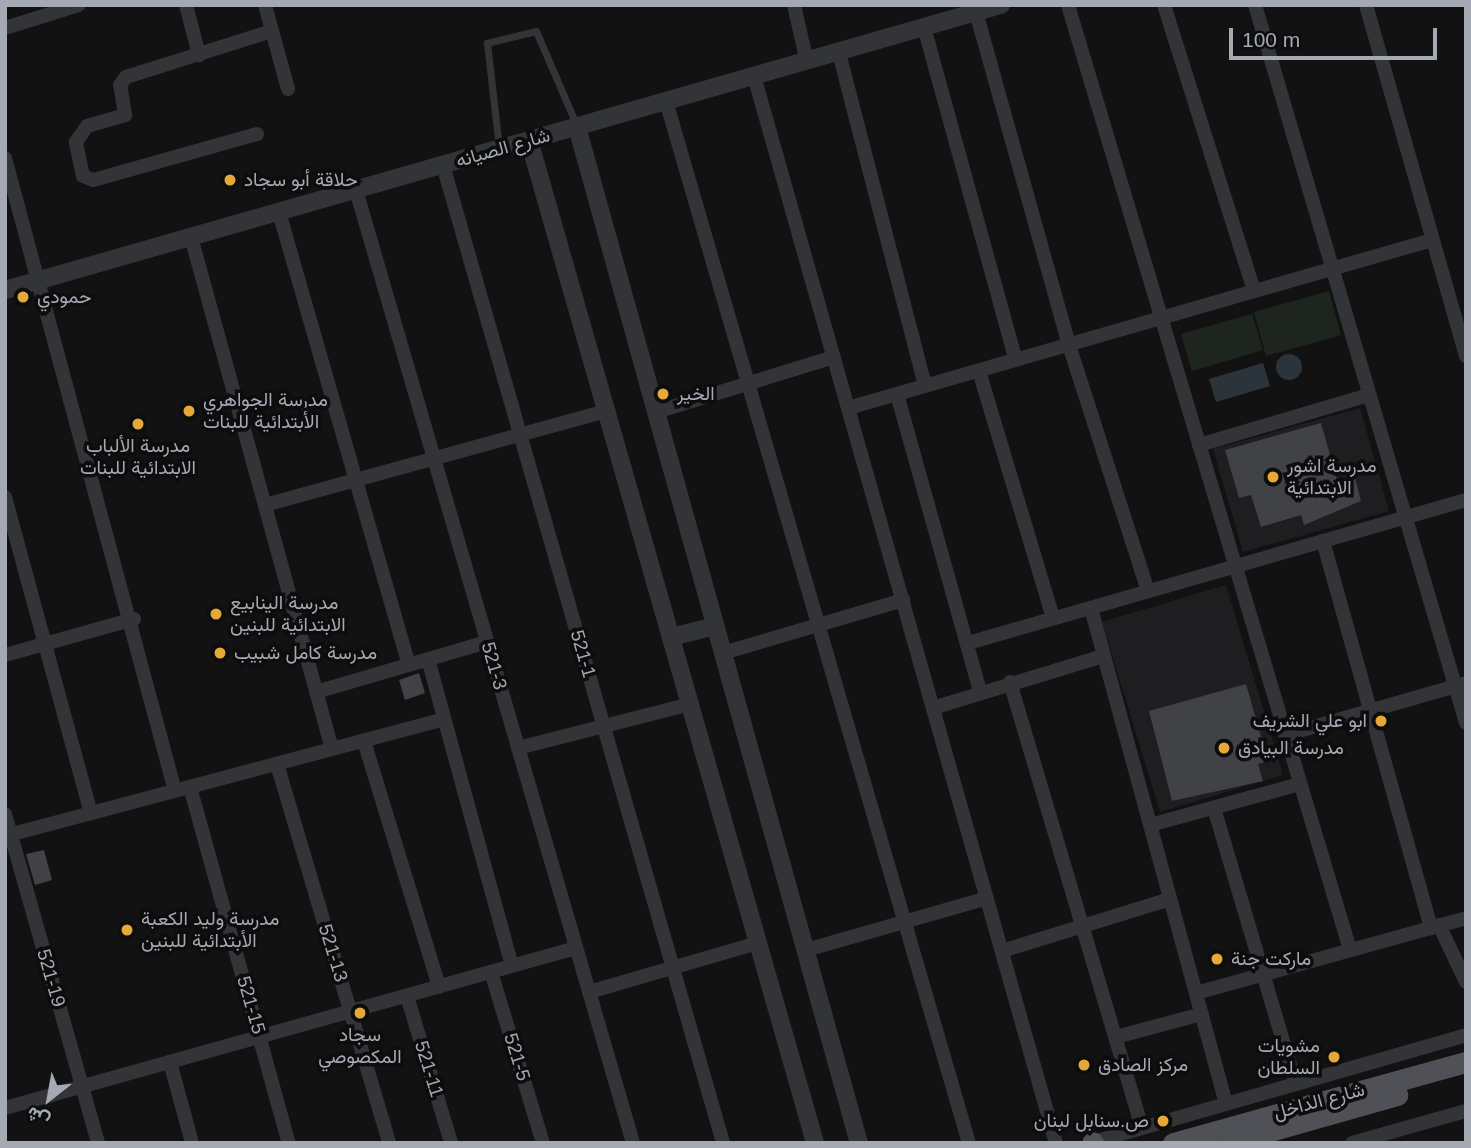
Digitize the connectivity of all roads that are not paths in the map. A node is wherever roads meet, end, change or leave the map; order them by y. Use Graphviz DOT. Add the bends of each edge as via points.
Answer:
graph roads {
  1 [pos="79,5"];
  2 [pos="186,5"];
  3 [pos="265,5"];
  4 [pos="794,5"];
  5 [pos="1001,5"];
  6 [pos="1068,5"];
  7 [pos="1164,5"];
  8 [pos="1255,5"];
  9 [pos="1366,5"];
  10 [pos="976,12"];
  11 [pos="924,27"];
  12 [pos="5,28"];
  13 [pos="272,31"];
  14 [pos="839,53"];
  15 [pos="200,55"];
  16 [pos="807,62"];
  17 [pos="754,76"];
  18 [pos="288,89"];
  19 [pos="666,102"];
  20 [pos="577,127"];
  21 [pos="257,134"];
  22 [pos="529,140"];
  23 [pos="499,149"];
  24 [pos="5,158"];
  25 [pos="443,165"];
  26 [pos="356,190"];
  27 [pos="279,212"];
  28 [pos="191,237"];
  29 [pos="1432,240"];
  30 [pos="1332,269"];
  31 [pos="41,281"];
  32 [pos="5,290"];
  33 [pos="1254,291"];
  34 [pos="1161,318"];
  35 [pos="1069,345"];
  36 [pos="1466,356"];
  37 [pos="834,358"];
  38 [pos="1016,360"];
  39 [pos="979,371"];
  40 [pos="748,382"];
  41 [pos="925,385"];
  42 [pos="897,394"];
  43 [pos="1368,395"];
  44 [pos="848,408"];
  45 [pos="606,411"];
  46 [pos="656,412"];
  47 [pos="520,435"];
  48 [pos="1199,445"];
  49 [pos="434,458"];
  50 [pos="356,480"];
  51 [pos="5,497"];
  52 [pos="1466,500"];
  53 [pos="265,505"];
  54 [pos="1404,518"];
  55 [pos="1323,541"];
  56 [pos="1235,566"];
  57 [pos="1148,591"];
  58 [pos="903,600"];
  59 [pos="1091,608"];
  60 [pos="1053,618"];
  61 [pos="134,619"];
  62 [pos="716,626"];
  63 [pos="819,627"];
  64 [pos="671,637"];
  65 [pos="487,642"];
  66 [pos="968,643"];
  67 [pos="45,644"];
  68 [pos="723,653"];
  69 [pos="5,655"];
  70 [pos="1103,656"];
  71 [pos="428,659"];
  72 [pos="409,665"];
  73 [pos="1010,682"];
  74 [pos="1461,684"];
  75 [pos="316,692"];
  76 [pos="980,692"];
  77 [pos="690,704"];
  78 [pos="933,708"];
  79 [pos="1368,711"];
  80 [pos="444,719"];
  81 [pos="1466,723"];
  82 [pos="603,726"];
  83 [pos="1285,735"];
  84 [pos="364,741"];
  85 [pos="518,748"];
  86 [pos="332,749"];
  87 [pos="276,764"];
  88 [pos="1300,784"];
  89 [pos="190,787"];
  90 [pos="175,791"];
  91 [pos="1214,808"];
  92 [pos="5,814"];
  93 [pos="91,814"];
  94 [pos="1150,825"];
  95 [pos="8,836"];
  96 [pos="987,898"];
  97 [pos="1170,899"];
  98 [pos="1466,918"];
  99 [pos="905,922"];
  100 [pos="1086,923"];
  101 [pos="1435,926"];
  102 [pos="758,943"];
  103 [pos="576,948"];
  104 [pos="806,950"];
  105 [pos="1350,950"];
  106 [pos="1002,951"];
  107 [pos="512,966"];
  108 [pos="673,968"];
  109 [pos="491,972"];
  110 [pos="1264,974"];
  111 [pos="1466,982"];
  112 [pos="439,987"];
  113 [pos="589,992"];
  114 [pos="1196,993"];
  115 [pos="407,996"];
  116 [pos="350,1012"];
  117 [pos="1202,1014"];
  118 [pos="1466,1035"];
  119 [pos="260,1037"];
  120 [pos="1116,1037"];
  121 [pos="170,1062"];
  122 [pos="1466,1062"];
  123 [pos="1466,1077"];
  124 [pos="1296,1084"];
  125 [pos="82,1087"];
  126 [pos="1226,1104"];
  127 [pos="5,1108"];
  128 [pos="1466,1111"];
  129 [pos="1142,1128"];
  130 [pos="1405,1136"];
  131 [pos="98,1143"];
  132 [pos="192,1143"];
  133 [pos="289,1143"];
  134 [pos="389,1143"];
  135 [pos="451,1143"];
  136 [pos="543,1143"];
  137 [pos="633,1143"];
  138 [pos="723,1143"];
  139 [pos="815,1143"];
  140 [pos="859,1143"];
  141 [pos="969,1143"];
  142 [pos="1056,1143"];
  143 [pos="1092,1143"];
  144 [pos="1172,1143"];
  145 [pos="1227,1143"];
  146 [pos="1352,1143"];
  1 -- 12 [label="street"];
  2 -- 15 [label="street"];
  3 -- 13 [label="street"];
  4 -- 16 [label="street"];
  5 -- 10 [label="street, شارع الصيانه"];
  6 -- 34 [label="street"];
  7 -- 33 [label="street"];
  8 -- 30 [label="street"];
  9 -- 29 [label="street"];
  10 -- 11 [label="street, شارع الصيانه"];
  10 -- 35 [label="street"];
  11 -- 14 [label="street, شارع الصيانه"];
  11 -- 38 [label="street"];
  13 -- 15 [label="street"];
  13 -- 18 [label="street"];
  14 -- 16 [label="street, شارع الصيانه"];
  14 -- 41 [label="street"];
  15 -- 21 [label="street" via="123,78 125,115 87,126 78,137 83,176 93,180"];
  16 -- 17 [label="street, شارع الصيانه"];
  17 -- 19 [label="street, شارع الصيانه"];
  17 -- 37 [label="street"];
  19 -- 20 [label="street, شارع الصيانه"];
  19 -- 40 [label="street"];
  20 -- 22 [label="street, شارع الصيانه"];
  20 -- 23 [label="lane" via="536,31 486,43"];
  20 -- 46 [label="street"];
  22 -- 23 [label="street, شارع الصيانه"];
  22 -- 45 [label="street"];
  23 -- 25 [label="street, شارع الصيانه"];
  24 -- 31 [label="street"];
  25 -- 26 [label="street, شارع الصيانه"];
  25 -- 47 [label="street, 521-1"];
  26 -- 27 [label="street, شارع الصيانه"];
  26 -- 49 [label="street, 521-3"];
  27 -- 28 [label="street, شارع الصيانه"];
  27 -- 50 [label="street"];
  28 -- 31 [label="street, شارع الصيانه"];
  28 -- 53 [label="street"];
  29 -- 30 [label="street"];
  29 -- 36 [label="street"];
  30 -- 33 [label="street"];
  30 -- 43 [label="street"];
  31 -- 32 [label="street, شارع الصيانه"];
  31 -- 61 [label="street"];
  33 -- 34 [label="street"];
  34 -- 35 [label="street"];
  34 -- 48 [label="street"];
  35 -- 38 [label="street"];
  35 -- 57 [label="street"];
  37 -- 40 [label="street"];
  37 -- 44 [label="street"];
  38 -- 39 [label="street"];
  39 -- 41 [label="street"];
  39 -- 60 [label="street"];
  40 -- 46 [label="street"];
  40 -- 63 [label="street"];
  41 -- 42 [label="street"];
  42 -- 44 [label="street"];
  42 -- 66 [label="street"];
  43 -- 48 [label="street"];
  43 -- 54 [label="street"];
  44 -- 58 [label="street"];
  45 -- 47 [label="street"];
  45 -- 64 [label="street"];
  46 -- 62 [label="street"];
  47 -- 49 [label="street"];
  47 -- 82 [label="street, 521-1"];
  48 -- 56 [label="street"];
  49 -- 50 [label="street"];
  49 -- 65 [label="street, 521-3"];
  50 -- 53 [label="street"];
  50 -- 72 [label="street"];
  51 -- 67 [label="street"];
  52 -- 54 [label="street"];
  53 -- 75 [label="street"];
  54 -- 55 [label="street"];
  54 -- 74 [label="street"];
  55 -- 56 [label="street"];
  55 -- 79 [label="street"];
  56 -- 57 [label="street"];
  56 -- 83 [label="street"];
  57 -- 59 [label="street"];
  58 -- 63 [label="street"];
  58 -- 78 [label="street"];
  59 -- 60 [label="street"];
  59 -- 70 [label="street"];
  60 -- 66 [label="street"];
  61 -- 67 [label="street"];
  61 -- 90 [label="street"];
  62 -- 64 [label="street"];
  62 -- 68 [label="street"];
  63 -- 68 [label="street"];
  63 -- 99 [label="street"];
  64 -- 77 [label="street"];
  65 -- 71 [label="street"];
  65 -- 85 [label="street, 521-3"];
  66 -- 76 [label="street"];
  67 -- 69 [label="street"];
  67 -- 93 [label="street"];
  68 -- 104 [label="street"];
  70 -- 73 [label="street"];
  70 -- 94 [label="street"];
  71 -- 72 [label="street"];
  71 -- 80 [label="street"];
  72 -- 75 [label="street"];
  73 -- 76 [label="street"];
  73 -- 100 [label="street"];
  74 -- 79 [label="street"];
  74 -- 81 [label="street"];
  75 -- 86 [label="street"];
  76 -- 78 [label="street"];
  77 -- 82 [label="street"];
  77 -- 102 [label="street"];
  78 -- 96 [label="street"];
  79 -- 83 [label="street"];
  79 -- 101 [label="street"];
  80 -- 84 [label="street"];
  80 -- 107 [label="street"];
  82 -- 85 [label="street"];
  82 -- 108 [label="street, 521-1"];
  83 -- 88 [label="street"];
  84 -- 86 [label="street"];
  84 -- 112 [label="street"];
  85 -- 103 [label="street, 521-3"];
  86 -- 87 [label="street"];
  87 -- 89 [label="street"];
  87 -- 116 [label="street, 521-13"];
  88 -- 91 [label="street"];
  88 -- 105 [label="street"];
  89 -- 90 [label="street"];
  89 -- 119 [label="street, 521-15"];
  90 -- 93 [label="street"];
  91 -- 94 [label="street"];
  91 -- 110 [label="street"];
  92 -- 95 [label="street, 521-19"];
  93 -- 95 [label="street"];
  94 -- 97 [label="street"];
  95 -- 125 [label="street, 521-19"];
  96 -- 99 [label="street"];
  96 -- 106 [label="street"];
  97 -- 100 [label="street"];
  97 -- 114 [label="street"];
  98 -- 101 [label="street"];
  99 -- 104 [label="street"];
  99 -- 141 [label="street"];
  100 -- 106 [label="street"];
  100 -- 120 [label="street"];
  101 -- 105 [label="street"];
  101 -- 111 [label="street"];
  102 -- 108 [label="street"];
  102 -- 139 [label="street"];
  103 -- 107 [label="street"];
  103 -- 113 [label="street, 521-3"];
  104 -- 140 [label="street"];
  105 -- 110 [label="street"];
  106 -- 142 [label="street"];
  107 -- 109 [label="street"];
  108 -- 113 [label="street"];
  108 -- 138 [label="street, 521-1"];
  109 -- 112 [label="street"];
  109 -- 136 [label="street, 521-5"];
  110 -- 114 [label="street"];
  110 -- 124 [label="street"];
  112 -- 115 [label="street"];
  113 -- 137 [label="street, 521-3"];
  114 -- 117 [label="street"];
  115 -- 116 [label="street"];
  115 -- 135 [label="street, 521-11"];
  116 -- 119 [label="street"];
  116 -- 134 [label="street, 521-13"];
  117 -- 120 [label="street"];
  117 -- 126 [label="street"];
  118 -- 124 [label="street"];
  119 -- 121 [label="street"];
  119 -- 133 [label="street, 521-15"];
  120 -- 129 [label="street"];
  121 -- 125 [label="street"];
  121 -- 132 [label="street"];
  122 -- 144 [label="main road, شارع الداخل"];
  123 -- 145 [label="main road, شارع الداخل"];
  124 -- 126 [label="street"];
  125 -- 127 [label="street"];
  125 -- 131 [label="street, 521-19"];
  126 -- 129 [label="street"];
  128 -- 130 [label="street"];
  129 -- 143 [label="street"];
  130 -- 146 [label="street"];
}
